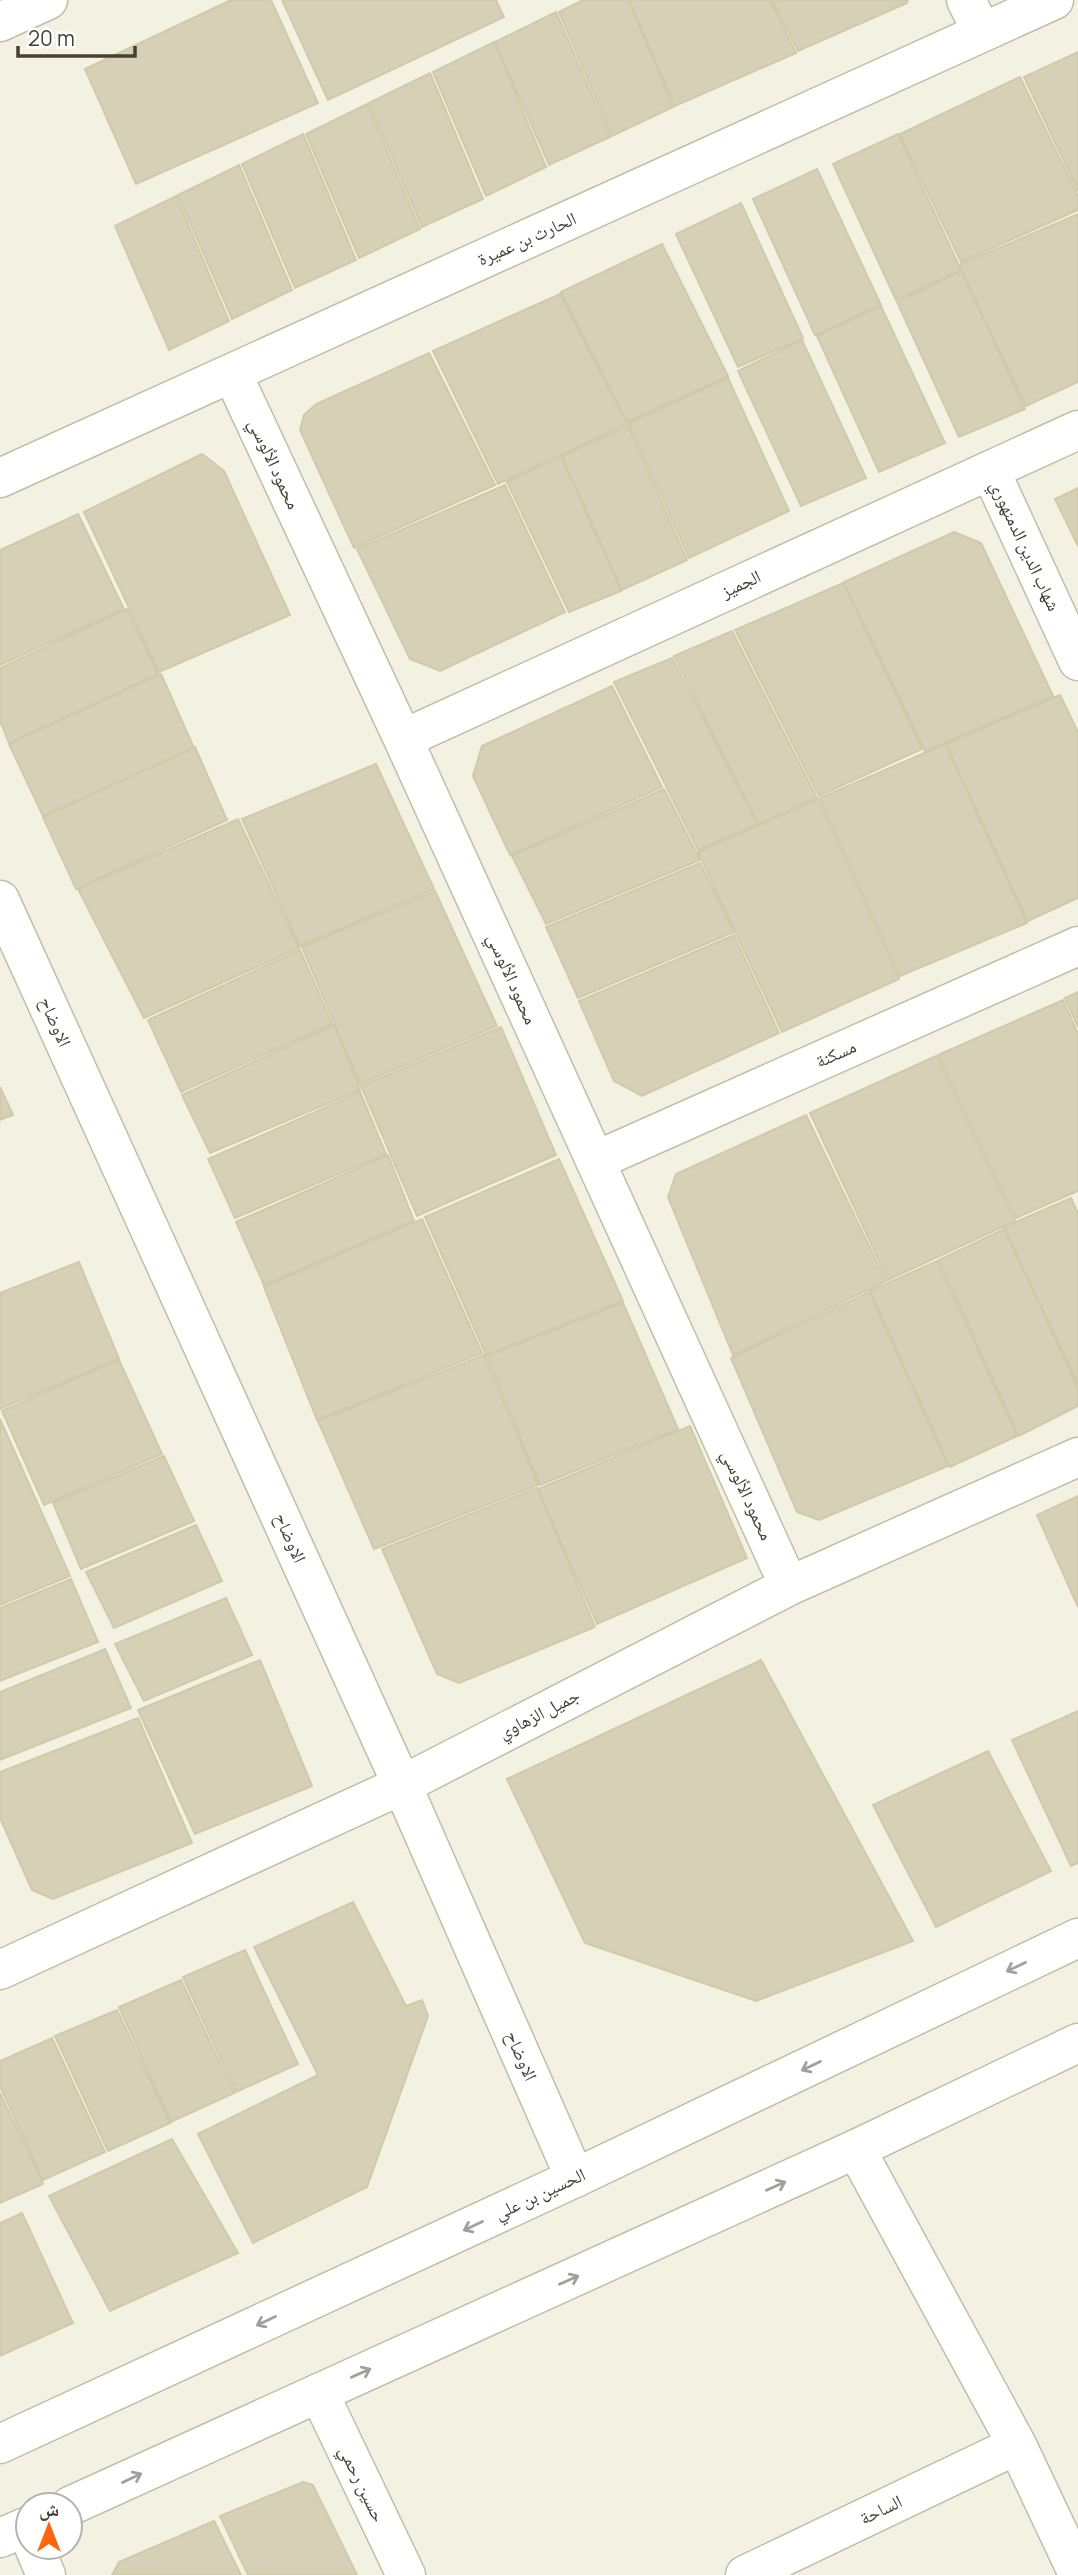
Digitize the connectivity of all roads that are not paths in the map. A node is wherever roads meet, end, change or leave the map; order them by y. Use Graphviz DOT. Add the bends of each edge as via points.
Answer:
graph roads {
  1 [pos="48,0"];
  2 [pos="1054,0"];
  3 [pos="974,16"];
  4 [pos="0,22"];
  5 [pos="232,373"];
  6 [pos="1078,430"];
  7 [pos="990,470"];
  8 [pos="0,478"];
  9 [pos="1078,661"];
  10 [pos="404,739"];
  11 [pos="3,913"];
  12 [pos="1078,946"];
  13 [pos="595,1161"];
  14 [pos="1078,1457"];
  15 [pos="789,1586"];
  16 [pos="402,1785"];
  17 [pos="1078,1938"];
  18 [pos="1,1968"];
  19 [pos="1078,2043"];
  20 [pos="856,2149"];
  21 [pos="575,2178"];
  22 [pos="319,2393"];
  23 [pos="0,2444"];
  24 [pos="1017,2445"];
  25 [pos="84,2500"];
  26 [pos="1078,2574"];
  27 [pos="406,2575"];
  28 [pos="744,2575"];
  1 -- 4 [label="street"];
  2 -- 3 [label="street, الحارث بن عميرة"];
  3 -- 5 [label="street, الحارث بن عميرة"];
  5 -- 8 [label="street, الحارث بن عميرة"];
  5 -- 10 [label="street, محمود الألوسي"];
  6 -- 7 [label="street, الجميز"];
  7 -- 9 [label="street, شهاب الدين الدمنهوري"];
  7 -- 10 [label="street, الجميز"];
  10 -- 13 [label="street, محمود الألوسي"];
  11 -- 16 [label="street, الاوضاح"];
  12 -- 13 [label="street, مسكنة"];
  13 -- 15 [label="street, محمود الألوسي"];
  14 -- 15 [label="street, جميل الزهاوي"];
  15 -- 16 [label="street, جميل الزهاوي"];
  16 -- 18 [label="street, جميل الزهاوي"];
  16 -- 21 [label="street, الاوضاح"];
  17 -- 21 [label="street, الحسين بن علي, one-way"];
  19 -- 20 [label="street"];
  22 -- 20 [label="street, one-way"];
  20 -- 24 [label="street"];
  21 -- 23 [label="street, الحسين بن علي, one-way"];
  25 -- 22 [label="street, one-way"];
  22 -- 27 [label="street, حسين رحمي"];
  24 -- 26 [label="street"];
  24 -- 28 [label="street, الساحة"];
}
